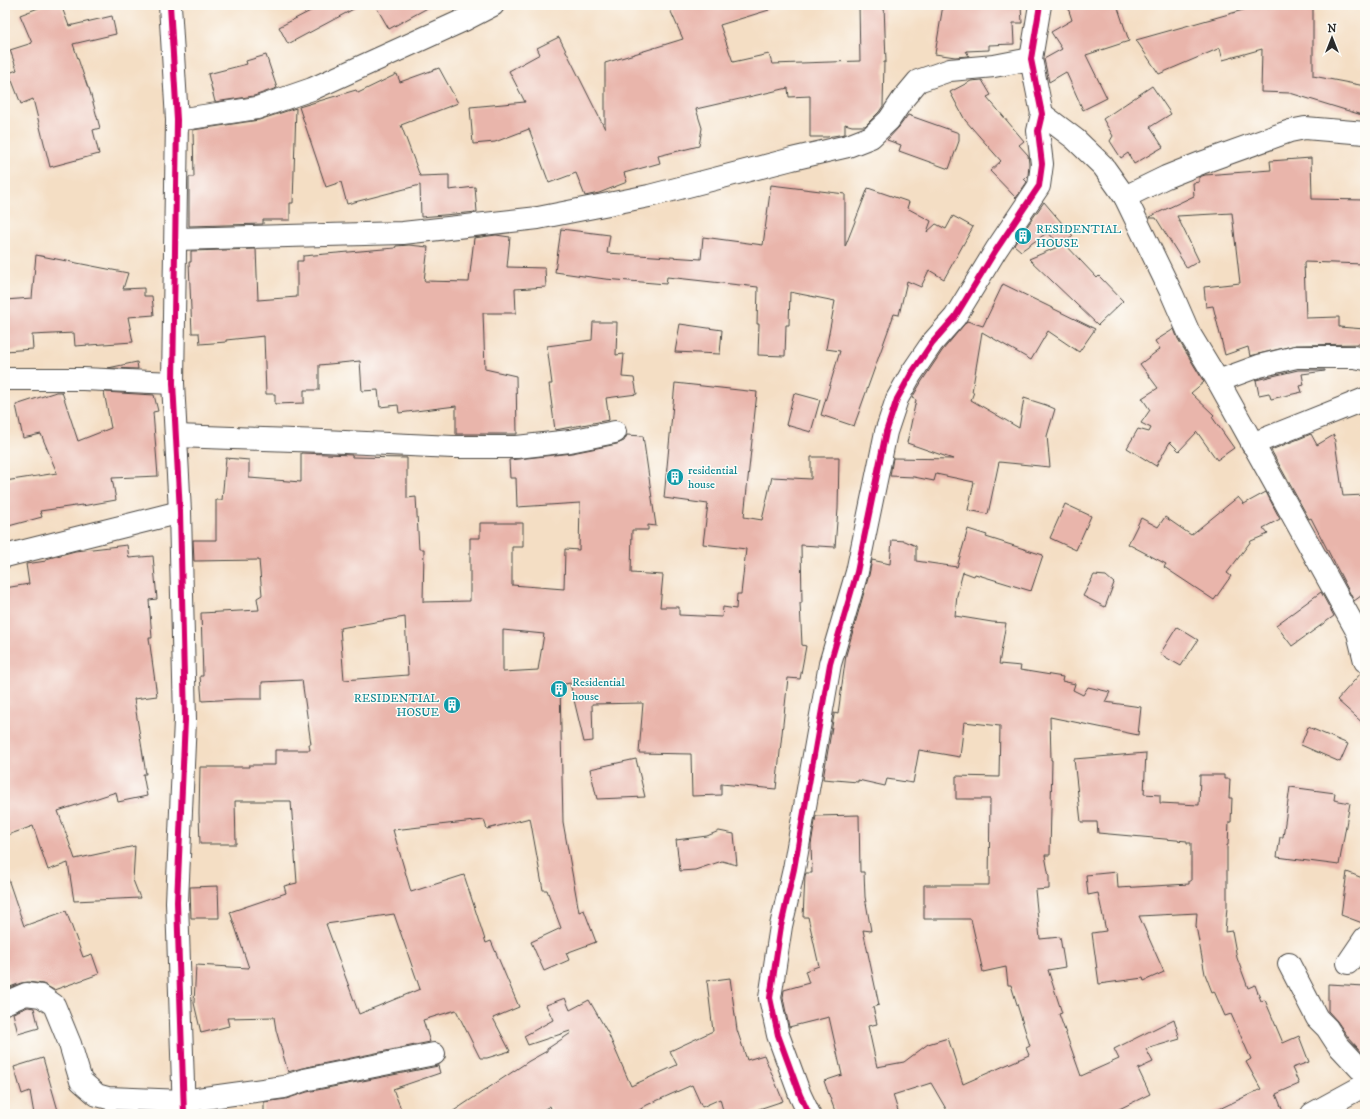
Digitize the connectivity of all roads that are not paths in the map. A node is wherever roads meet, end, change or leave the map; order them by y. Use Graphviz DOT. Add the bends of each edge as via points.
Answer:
graph roads {
  1 [pos="170,5"];
  2 [pos="493,5"];
  3 [pos="1040,5"];
  4 [pos="1031,59"];
  5 [pos="1042,114"];
  6 [pos="177,120"];
  7 [pos="1365,133"];
  8 [pos="1125,196"];
  9 [pos="176,239"];
  10 [pos="1365,359"];
  11 [pos="5,379"];
  12 [pos="1218,382"];
  13 [pos="173,384"];
  14 [pos="1365,399"];
  15 [pos="615,432"];
  16 [pos="176,436"];
  17 [pos="1252,444"];
  18 [pos="180,512"];
  19 [pos="5,556"];
  20 [pos="1365,660"];
  21 [pos="1365,938"];
  22 [pos="1348,963"];
  23 [pos="1289,964"];
  24 [pos="5,1003"];
  25 [pos="434,1054"];
  26 [pos="1365,1074"];
  27 [pos="1365,1085"];
  28 [pos="183,1108"];
  29 [pos="809,1114"];
  30 [pos="1312,1114"];
  1 -- 6 [label="street"];
  2 -- 6 [label="street" via="312,89 257,108"];
  3 -- 4 [label="street"];
  4 -- 5 [label="street"];
  4 -- 9 [label="street" via="950,70 918,81 889,120 870,137 848,146 649,196 538,218 403,233"];
  5 -- 8 [label="street" via="1103,166"];
  5 -- 29 [label="street" via="1038,131 1042,164 1039,186 955,317 932,343 897,399 886,432 857,572 830,664 770,998 778,1035"];
  6 -- 9 [label="street"];
  7 -- 8 [label="street" via="1305,128 1290,131 1187,168"];
  8 -- 12 [label="street" via="1190,333"];
  9 -- 13 [label="street"];
  10 -- 12 [label="street" via="1296,357 1259,366"];
  11 -- 13 [label="street" via="83,379"];
  12 -- 17 [label="street"];
  13 -- 16 [label="street"];
  14 -- 17 [label="street"];
  15 -- 16 [label="street" via="516,447 453,447"];
  16 -- 18 [label="street"];
  17 -- 20 [label="street" via="1358,633"];
  18 -- 19 [label="street"];
  18 -- 28 [label="street" via="185,720 177,902"];
  21 -- 22 [label="street"];
  23 -- 26 [label="street" via="1317,1018"];
  24 -- 28 [label="street" via="26,994 41,996 54,1005 70,1044 81,1081 97,1095"];
  25 -- 28 [label="street"];
  27 -- 30 [label="street"];
}
